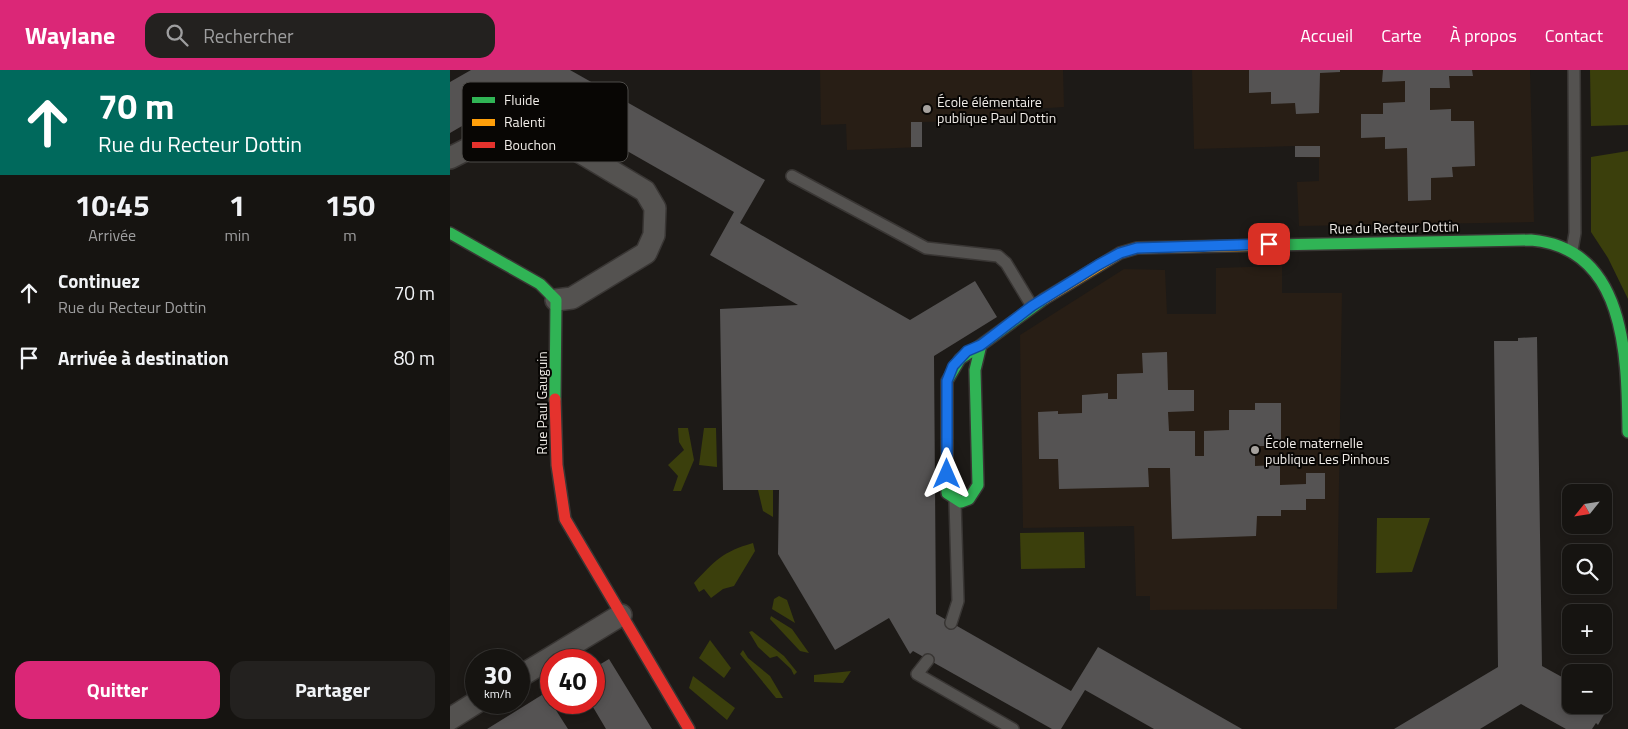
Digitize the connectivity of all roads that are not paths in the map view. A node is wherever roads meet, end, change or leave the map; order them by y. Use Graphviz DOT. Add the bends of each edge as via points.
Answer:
graph roads {
  1 [pos="1574,70"];
  2 [pos="462,152"];
  3 [pos="450,158"];
  4 [pos="597,162"];
  5 [pos="792,176"];
  6 [pos="450,233"];
  7 [pos="1572,250"];
  8 [pos="556,300"];
  9 [pos="1032,306"];
  10 [pos="981,345"];
  11 [pos="1628,432"];
  12 [pos="955,501"];
  13 [pos="621,615"];
  14 [pos="951,623"];
  15 [pos="928,660"];
  16 [pos="530,670"];
  17 [pos="465,710"];
  18 [pos="450,719"];
  19 [pos="689,729"];
  20 [pos="1013,729"];
  1 -- 7 [label="lane" via="1575,233"];
  2 -- 3 [label="street"];
  4 -- 8 [label="street" via="645,191 655,208 654,235 646,253 572,298"];
  5 -- 9 [label="lane" via="926,248 998,256 1006,263"];
  6 -- 8 [label="street" via="540,284"];
  7 -- 9 [label="street, Rue du Recteur Dottin" via="1553,242 1530,240 1137,248 1098,265"];
  7 -- 11 [label="street, Rue du Recteur Dottin" via="1596,273 1613,302 1621,332 1627,384"];
  8 -- 13 [label="street, Rue Paul Gauguin" via="555,448 560,496 565,519"];
  9 -- 10 [label="street, Rue du Recteur Dottin"];
  10 -- 12 [label="street" via="975,370 978,485 973,496 964,502"];
  10 -- 12 [label="street, Rue du Recteur Dottin" via="967,351 953,366 947,381 947,493"];
  12 -- 14 [label="lane" via="958,601"];
  13 -- 16 [label="street"];
  13 -- 19 [label="street, Rue Paul Gauguin"];
  15 -- 20 [label="lane" via="917,674"];
  17 -- 18 [label="street"];
}
